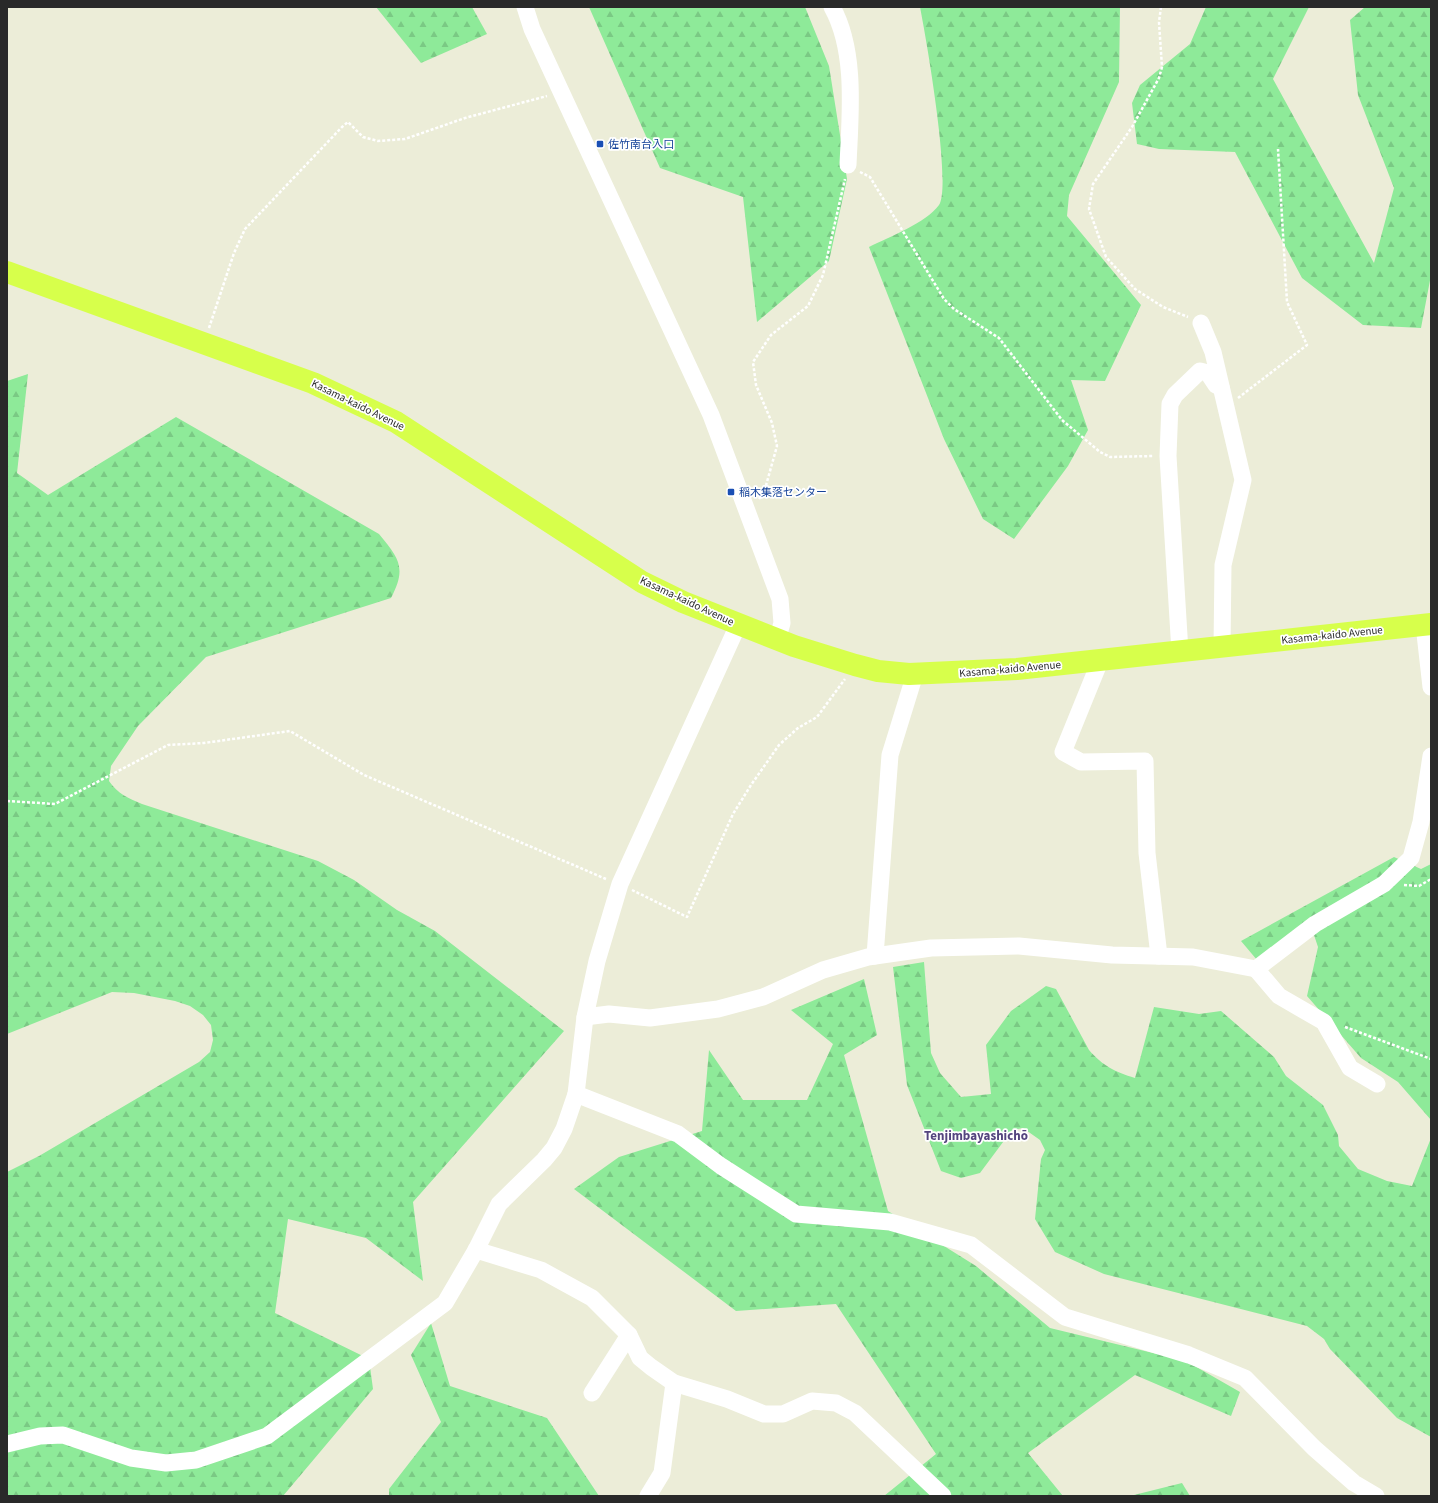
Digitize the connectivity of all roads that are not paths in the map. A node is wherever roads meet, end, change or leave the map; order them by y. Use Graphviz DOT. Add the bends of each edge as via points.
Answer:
graph roads {
  1 [pos="525,7"];
  2 [pos="832,7"];
  3 [pos="848,165"];
  4 [pos="7,272"];
  5 [pos="1202,323"];
  6 [pos="1222,388"];
  7 [pos="1427,624"];
  8 [pos="738,625"];
  9 [pos="777,640"];
  10 [pos="1222,647"];
  11 [pos="1180,652"];
  12 [pos="1100,661"];
  13 [pos="915,674"];
  14 [pos="1431,687"];
  15 [pos="1431,756"];
  16 [pos="875,956"];
  17 [pos="1158,956"];
  18 [pos="1256,969"];
  19 [pos="585,1017"];
  20 [pos="1377,1084"];
  21 [pos="576,1094"];
  22 [pos="476,1250"];
  23 [pos="629,1335"];
  24 [pos="674,1383"];
  25 [pos="592,1393"];
  26 [pos="7,1444"];
  27 [pos="648,1496"];
  28 [pos="942,1496"];
  29 [pos="1376,1496"];
  1 -- 9 [label="street" via="532,29 711,415 782,606 782,622"];
  2 -- 3 [label="street" via="843,31 849,74"];
  4 -- 8 [label="main road, Kasama-kaido Avenue" via="313,383 396,422 642,582"];
  5 -- 6 [label="street"];
  6 -- 10 [label="street" via="1243,480 1223,565"];
  6 -- 11 [label="street" via="1216,385 1208,374 1200,371 1175,395 1170,404 1168,456"];
  7 -- 10 [label="main road, Kasama-kaido Avenue"];
  7 -- 14 [label="street"];
  8 -- 9 [label="main road, Kasama-kaido Avenue"];
  8 -- 19 [label="street" via="620,884 597,961"];
  9 -- 13 [label="main road, Kasama-kaido Avenue" via="878,671"];
  10 -- 11 [label="main road, Kasama-kaido Avenue"];
  11 -- 12 [label="main road, Kasama-kaido Avenue"];
  12 -- 13 [label="main road, Kasama-kaido Avenue" via="1018,669"];
  12 -- 17 [label="street" via="1063,752 1081,762 1146,761 1147,853"];
  13 -- 16 [label="street" via="890,755"];
  15 -- 18 [label="street" via="1421,822 1411,858 1384,884 1315,924"];
  16 -- 17 [label="street" via="931,948 1019,946 1112,955"];
  16 -- 19 [label="street" via="823,970 763,997 718,1009 650,1018 609,1014"];
  17 -- 18 [label="street" via="1193,957"];
  18 -- 20 [label="street" via="1279,996 1324,1022 1350,1068"];
  19 -- 21 [label="street"];
  21 -- 22 [label="street" via="564,1129 554,1148 499,1204"];
  21 -- 29 [label="street" via="678,1134 721,1166 796,1214 890,1222 971,1246 1065,1318 1189,1354 1245,1378 1314,1448 1354,1483"];
  22 -- 23 [label="street" via="541,1270 592,1298"];
  22 -- 26 [label="street" via="445,1303 267,1436 196,1460 166,1463 131,1458 63,1435 40,1436"];
  23 -- 24 [label="street" via="640,1358"];
  23 -- 25 [label="street"];
  24 -- 27 [label="street" via="662,1473"];
  24 -- 28 [label="street" via="727,1399 764,1414 783,1414 812,1401 836,1404 855,1413"];
}
